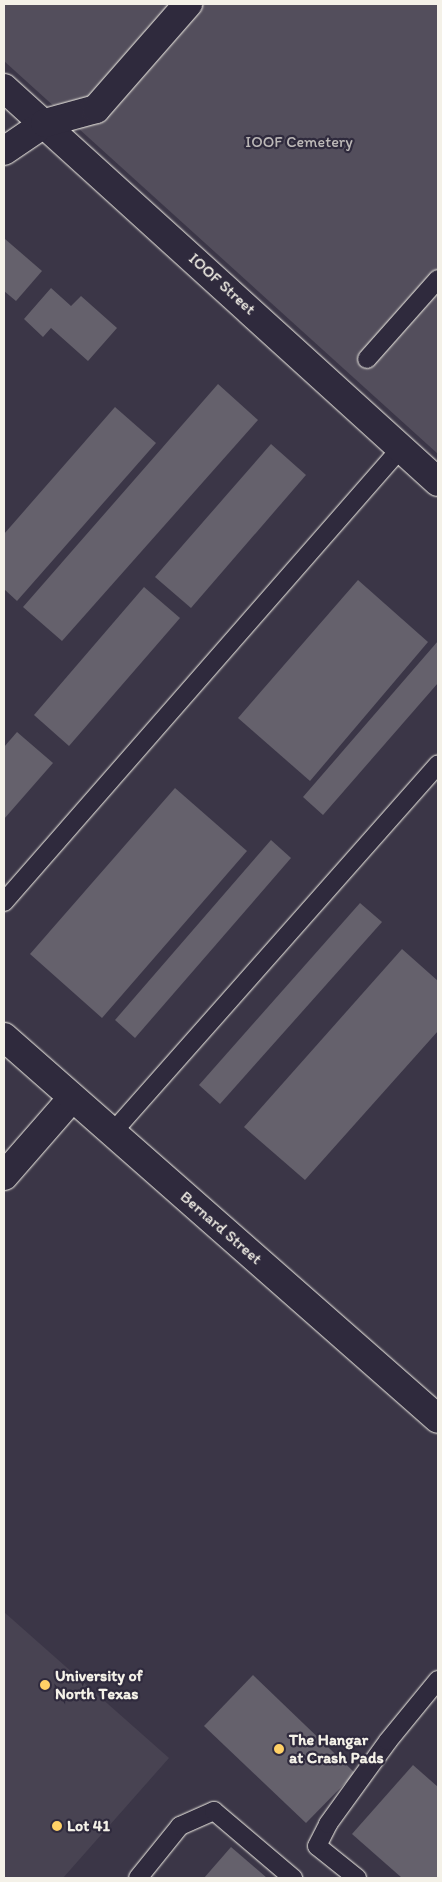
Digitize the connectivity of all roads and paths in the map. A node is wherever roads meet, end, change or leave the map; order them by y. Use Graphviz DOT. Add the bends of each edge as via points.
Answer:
graph roads {
  1 [pos="188,4"];
  2 [pos="4,88"];
  3 [pos="45,123"];
  4 [pos="4,151"];
  5 [pos="438,279"];
  6 [pos="367,359"];
  7 [pos="401,448"];
  8 [pos="438,482"];
  9 [pos="438,765"];
  10 [pos="4,902"];
  11 [pos="4,1037"];
  12 [pos="72,1098"];
  13 [pos="112,1132"];
  14 [pos="4,1176"];
  15 [pos="438,1419"];
  16 [pos="438,1680"];
  17 [pos="138,1878"];
  18 [pos="293,1878"];
  19 [pos="357,1878"];
  1 -- 3 [label="street" via="96,109"];
  2 -- 3 [label="street, IOOF Street"];
  3 -- 4 [label="street"];
  3 -- 7 [label="street, IOOF Street"];
  5 -- 6 [label="lane"];
  7 -- 8 [label="street, IOOF Street"];
  7 -- 10 [label="lane"];
  9 -- 13 [label="lane"];
  11 -- 12 [label="street, Bernard Street"];
  12 -- 13 [label="street, Bernard Street"];
  12 -- 14 [label="street"];
  13 -- 15 [label="street, Bernard Street"];
  16 -- 19 [label="lane" via="388,1741 328,1824 317,1846"];
  17 -- 18 [label="lane" via="180,1826 214,1811"];
}
